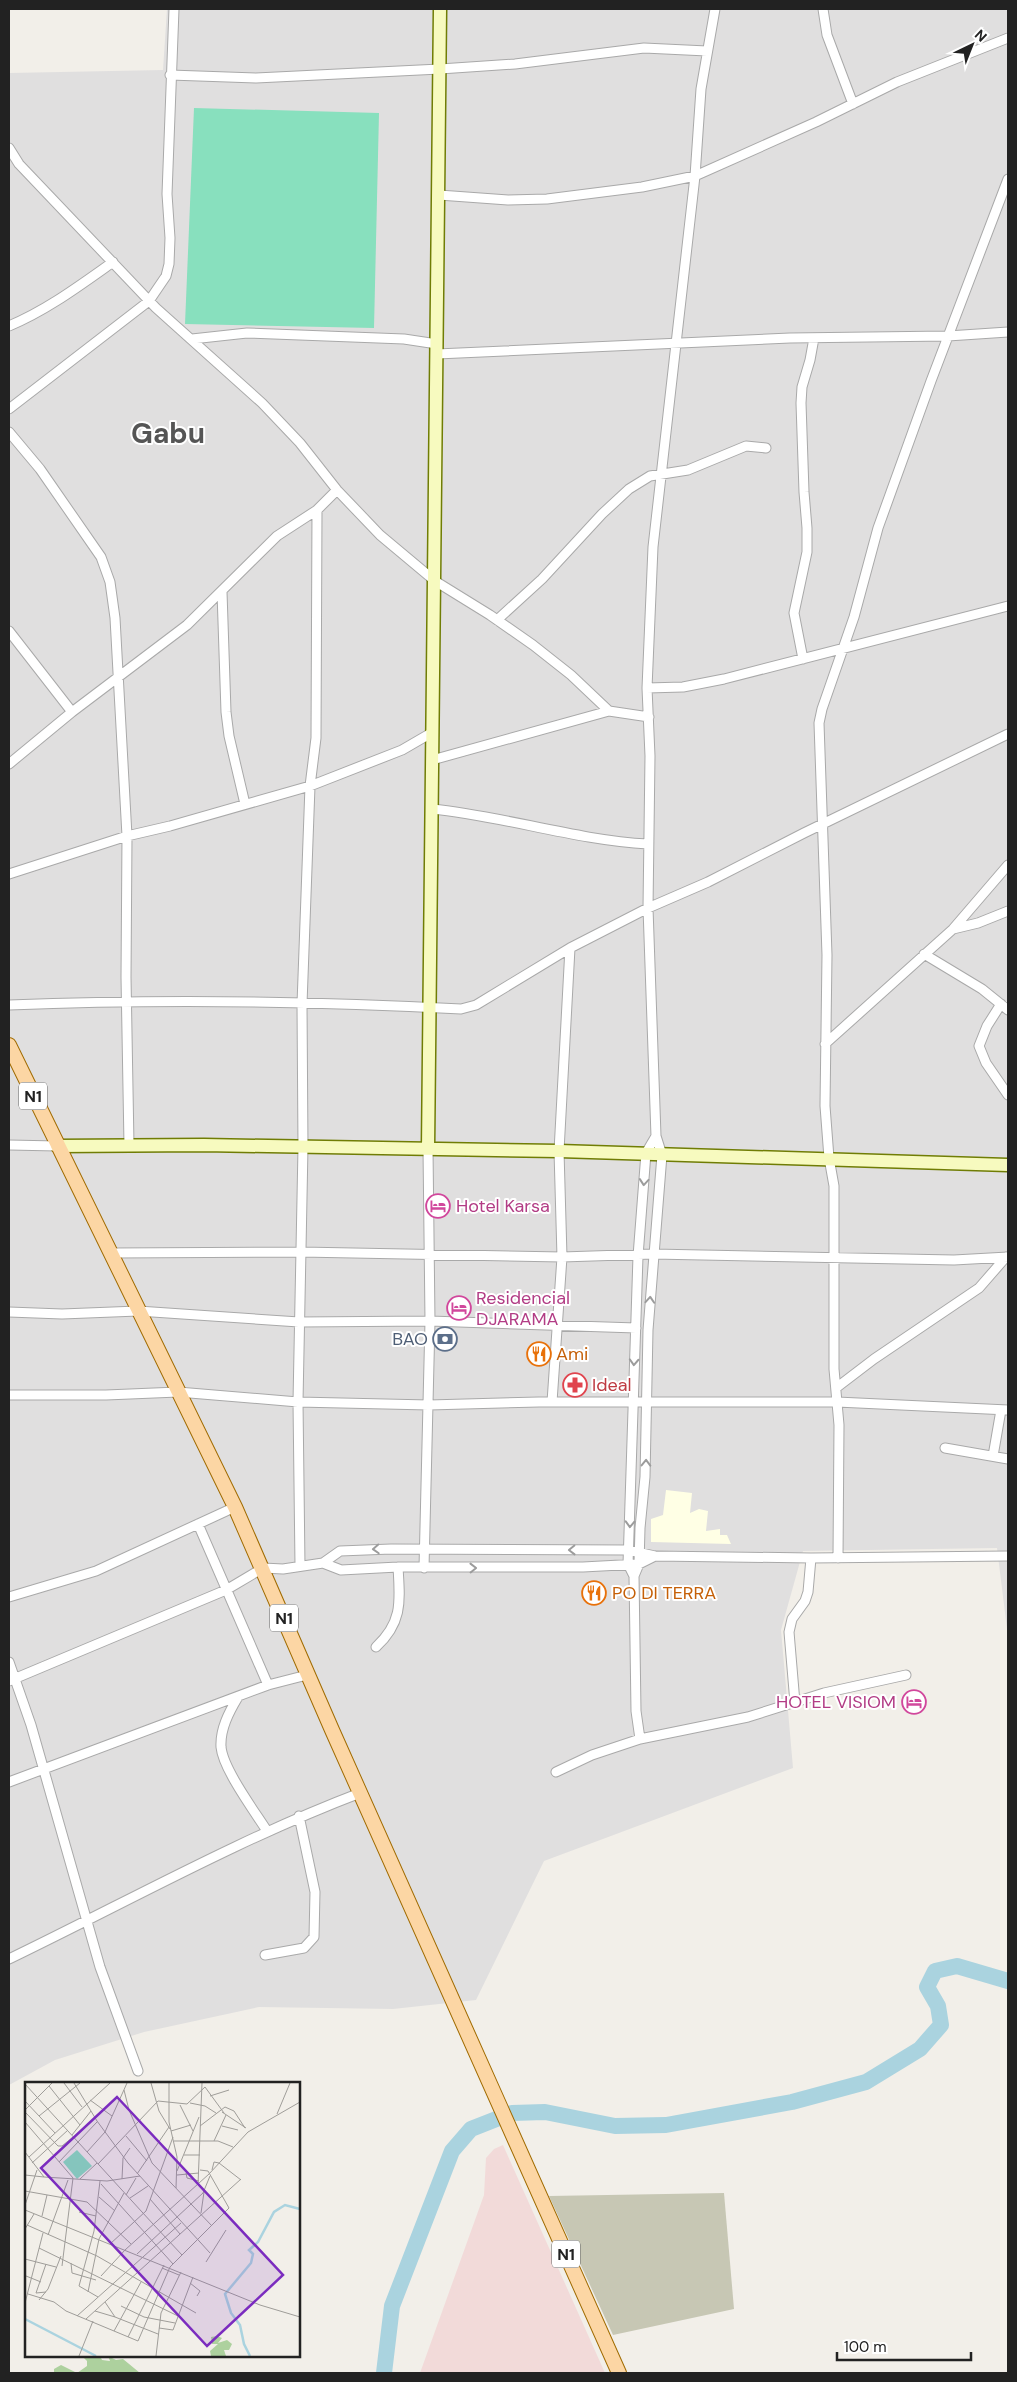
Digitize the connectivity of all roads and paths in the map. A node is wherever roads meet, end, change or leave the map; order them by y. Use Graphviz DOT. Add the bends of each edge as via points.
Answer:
graph roads {
  1 [pos="174,9"];
  2 [pos="440,9"];
  3 [pos="715,9"];
  4 [pos="823,9"];
  5 [pos="1008,38"];
  6 [pos="706,51"];
  7 [pos="440,69"];
  8 [pos="170,76"];
  9 [pos="853,104"];
  10 [pos="9,148"];
  11 [pos="695,176"];
  12 [pos="1008,179"];
  13 [pos="439,194"];
  14 [pos="112,262"];
  15 [pos="149,301"];
  16 [pos="9,326"];
  17 [pos="1008,332"];
  18 [pos="948,336"];
  19 [pos="814,338"];
  20 [pos="192,339"];
  21 [pos="674,345"];
  22 [pos="437,349"];
  23 [pos="9,409"];
  24 [pos="9,432"];
  25 [pos="766,448"];
  26 [pos="659,474"];
  27 [pos="337,490"];
  28 [pos="317,510"];
  29 [pos="435,581"];
  30 [pos="222,592"];
  31 [pos="1008,606"];
  32 [pos="497,620"];
  33 [pos="9,631"];
  34 [pos="842,649"];
  35 [pos="803,659"];
  36 [pos="118,676"];
  37 [pos="648,688"];
  38 [pos="609,711"];
  39 [pos="72,712"];
  40 [pos="649,717"];
  41 [pos="433,732"];
  42 [pos="1008,734"];
  43 [pos="432,760"];
  44 [pos="9,764"];
  45 [pos="310,786"];
  46 [pos="245,804"];
  47 [pos="432,809"];
  48 [pos="823,824"];
  49 [pos="127,836"];
  50 [pos="648,844"];
  51 [pos="1008,865"];
  52 [pos="9,874"];
  53 [pos="648,908"];
  54 [pos="1008,911"];
  55 [pos="953,929"];
  56 [pos="570,948"];
  57 [pos="924,954"];
  58 [pos="126,1003"];
  59 [pos="302,1004"];
  60 [pos="9,1005"];
  61 [pos="1004,1007"];
  62 [pos="428,1008"];
  63 [pos="825,1044"];
  64 [pos="9,1045"];
  65 [pos="1008,1095"];
  66 [pos="656,1136"];
  67 [pos="129,1144"];
  68 [pos="9,1146"];
  69 [pos="57,1146"];
  70 [pos="303,1147"];
  71 [pos="428,1149"];
  72 [pos="559,1151"];
  73 [pos="646,1153"];
  74 [pos="662,1155"];
  75 [pos="829,1158"];
  76 [pos="1008,1165"];
  77 [pos="301,1252"];
  78 [pos="112,1253"];
  79 [pos="429,1254"];
  80 [pos="653,1254"];
  81 [pos="638,1256"];
  82 [pos="562,1257"];
  83 [pos="1007,1257"];
  84 [pos="834,1259"];
  85 [pos="138,1311"];
  86 [pos="9,1312"];
  87 [pos="430,1321"];
  88 [pos="299,1322"];
  89 [pos="556,1324"];
  90 [pos="636,1328"];
  91 [pos="836,1388"];
  92 [pos="178,1392"];
  93 [pos="9,1395"];
  94 [pos="298,1402"];
  95 [pos="552,1402"];
  96 [pos="647,1402"];
  97 [pos="837,1402"];
  98 [pos="632,1403"];
  99 [pos="429,1405"];
  100 [pos="1005,1410"];
  101 [pos="945,1448"];
  102 [pos="993,1456"];
  103 [pos="1008,1459"];
  104 [pos="235,1507"];
  105 [pos="198,1524"];
  106 [pos="425,1550"];
  107 [pos="628,1550"];
  108 [pos="639,1552"];
  109 [pos="655,1556"];
  110 [pos="1008,1556"];
  111 [pos="811,1558"];
  112 [pos="838,1558"];
  113 [pos="323,1563"];
  114 [pos="628,1564"];
  115 [pos="639,1564"];
  116 [pos="300,1566"];
  117 [pos="398,1567"];
  118 [pos="263,1568"];
  119 [pos="424,1568"];
  120 [pos="634,1576"];
  121 [pos="226,1590"];
  122 [pos="9,1597"];
  123 [pos="376,1647"];
  124 [pos="9,1662"];
  125 [pos="307,1675"];
  126 [pos="906,1675"];
  127 [pos="12,1679"];
  128 [pos="268,1685"];
  129 [pos="238,1696"];
  130 [pos="795,1703"];
  131 [pos="640,1739"];
  132 [pos="43,1770"];
  133 [pos="556,1772"];
  134 [pos="9,1782"];
  135 [pos="360,1793"];
  136 [pos="299,1816"];
  137 [pos="267,1831"];
  138 [pos="88,1921"];
  139 [pos="265,1955"];
  140 [pos="9,1959"];
  141 [pos="138,2071"];
  142 [pos="620,2373"];
  1 -- 8 [label="street"];
  2 -- 7 [label="main road"];
  3 -- 6 [label="street"];
  4 -- 9 [label="street" via="827,35"];
  5 -- 9 [label="street" via="898,82"];
  6 -- 7 [label="street" via="644,48 515,64"];
  6 -- 11 [label="street"];
  7 -- 8 [label="street" via="256,78"];
  7 -- 13 [label="main road"];
  8 -- 15 [label="street" via="169,264 161,286"];
  9 -- 11 [label="street"];
  10 -- 14 [label="street" via="19,164"];
  11 -- 13 [label="street" via="642,187 547,199 508,200"];
  11 -- 21 [label="street"];
  12 -- 18 [label="street"];
  13 -- 22 [label="main road"];
  14 -- 15 [label="street"];
  14 -- 16 [label="street" via="50,305"];
  15 -- 20 [label="street"];
  15 -- 23 [label="street"];
  17 -- 18 [label="street"];
  18 -- 19 [label="street"];
  18 -- 34 [label="street" via="878,528"];
  19 -- 21 [label="street"];
  19 -- 35 [label="street" via="801,403 808,528 794,613"];
  20 -- 22 [label="street" via="247,333 404,339"];
  20 -- 27 [label="street" via="300,442"];
  21 -- 22 [label="street"];
  21 -- 26 [label="street"];
  22 -- 29 [label="main road"];
  24 -- 36 [label="street" via="40,469 101,557 110,582"];
  25 -- 26 [label="street" via="746,446 688,470"];
  26 -- 32 [label="street" via="629,489 542,579"];
  26 -- 37 [label="street"];
  27 -- 28 [label="street"];
  27 -- 29 [label="street" via="380,535"];
  28 -- 30 [label="street" via="277,536"];
  28 -- 45 [label="street" via="316,738"];
  29 -- 32 [label="street"];
  29 -- 41 [label="main road"];
  30 -- 36 [label="street" via="187,624"];
  30 -- 46 [label="street" via="227,720"];
  31 -- 34 [label="street"];
  32 -- 38 [label="street" via="571,676"];
  33 -- 39 [label="street"];
  34 -- 35 [label="street"];
  34 -- 48 [label="street" via="819,723"];
  35 -- 37 [label="street" via="706,683"];
  36 -- 39 [label="street"];
  36 -- 49 [label="street"];
  37 -- 40 [label="street"];
  38 -- 40 [label="street"];
  38 -- 43 [label="street"];
  39 -- 44 [label="street"];
  40 -- 50 [label="street"];
  41 -- 43 [label="main road"];
  41 -- 45 [label="street" via="402,750"];
  42 -- 48 [label="street"];
  43 -- 47 [label="main road"];
  45 -- 46 [label="street"];
  45 -- 59 [label="street"];
  46 -- 49 [label="street"];
  47 -- 50 [label="street" via="474,813"];
  47 -- 62 [label="main road"];
  48 -- 53 [label="street" via="708,882"];
  48 -- 63 [label="street"];
  49 -- 52 [label="street"];
  49 -- 58 [label="street"];
  50 -- 53 [label="street"];
  51 -- 55 [label="street"];
  53 -- 56 [label="street"];
  53 -- 66 [label="street"];
  54 -- 55 [label="street"];
  55 -- 57 [label="street"];
  56 -- 62 [label="street" via="476,1005 461,1010"];
  56 -- 72 [label="street"];
  57 -- 61 [label="street" via="982,989"];
  57 -- 63 [label="street"];
  58 -- 59 [label="street"];
  58 -- 60 [label="street"];
  58 -- 67 [label="street"];
  59 -- 62 [label="street"];
  59 -- 70 [label="street"];
  61 -- 65 [label="street" via="987,1026 979,1046 986,1064"];
  62 -- 71 [label="main road"];
  63 -- 75 [label="street"];
  64 -- 69 [label="main road, N1"];
  66 -- 73 [label="street"];
  66 -- 74 [label="street"];
  67 -- 69 [label="main road"];
  67 -- 70 [label="main road"];
  68 -- 69 [label="street"];
  69 -- 78 [label="main road, N1"];
  70 -- 71 [label="main road"];
  70 -- 77 [label="street"];
  71 -- 72 [label="main road"];
  71 -- 79 [label="street"];
  72 -- 73 [label="main road"];
  72 -- 82 [label="street"];
  73 -- 74 [label="main road"];
  73 -- 81 [label="street, one-way"];
  74 -- 75 [label="main road"];
  74 -- 80 [label="street"];
  75 -- 76 [label="main road"];
  75 -- 84 [label="street" via="834,1186"];
  77 -- 78 [label="street"];
  77 -- 79 [label="street"];
  77 -- 88 [label="street"];
  78 -- 85 [label="main road, N1"];
  79 -- 82 [label="street"];
  79 -- 87 [label="street"];
  80 -- 81 [label="street"];
  80 -- 84 [label="street"];
  96 -- 80 [label="street, one-way"];
  81 -- 82 [label="street"];
  81 -- 90 [label="street"];
  82 -- 89 [label="street"];
  83 -- 84 [label="street"];
  83 -- 91 [label="street" via="979,1288"];
  84 -- 91 [label="street"];
  85 -- 86 [label="street"];
  85 -- 88 [label="street"];
  85 -- 92 [label="main road, N1"];
  87 -- 88 [label="street"];
  87 -- 89 [label="street"];
  87 -- 99 [label="street"];
  88 -- 94 [label="street"];
  89 -- 90 [label="street"];
  89 -- 95 [label="street"];
  90 -- 98 [label="street, one-way"];
  91 -- 97 [label="street"];
  92 -- 93 [label="street"];
  92 -- 94 [label="street"];
  92 -- 104 [label="main road, N1"];
  94 -- 99 [label="street"];
  94 -- 116 [label="street"];
  95 -- 98 [label="street"];
  95 -- 99 [label="street"];
  96 -- 97 [label="street"];
  96 -- 98 [label="street"];
  108 -- 96 [label="street, one-way"];
  97 -- 100 [label="street"];
  97 -- 112 [label="street"];
  98 -- 107 [label="street, one-way"];
  99 -- 106 [label="street"];
  100 -- 102 [label="street"];
  101 -- 102 [label="street"];
  102 -- 103 [label="street"];
  104 -- 105 [label="street"];
  104 -- 118 [label="main road, N1"];
  105 -- 121 [label="street"];
  105 -- 122 [label="street" via="96,1571"];
  107 -- 106 [label="street, one-way"];
  106 -- 113 [label="street, one-way" via="340,1551"];
  106 -- 119 [label="street"];
  107 -- 108 [label="street"];
  107 -- 114 [label="street"];
  108 -- 109 [label="street"];
  108 -- 115 [label="street"];
  109 -- 111 [label="street"];
  109 -- 115 [label="street"];
  110 -- 112 [label="street"];
  111 -- 112 [label="street"];
  111 -- 130 [label="street" via="808,1592 792,1619 789,1632"];
  113 -- 116 [label="street"];
  113 -- 117 [label="street" via="341,1570"];
  114 -- 115 [label="street"];
  119 -- 114 [label="street, one-way"];
  114 -- 120 [label="street"];
  115 -- 120 [label="street"];
  116 -- 118 [label="street"];
  117 -- 119 [label="street"];
  117 -- 123 [label="street" via="400,1594 397,1616 390,1632"];
  118 -- 121 [label="street"];
  118 -- 125 [label="main road, N1"];
  120 -- 131 [label="street" via="636,1711"];
  121 -- 127 [label="street"];
  121 -- 128 [label="street"];
  124 -- 127 [label="street"];
  125 -- 128 [label="street"];
  125 -- 135 [label="main road, N1"];
  126 -- 130 [label="street" via="824,1693"];
  127 -- 132 [label="street"];
  128 -- 129 [label="street"];
  129 -- 132 [label="street"];
  129 -- 137 [label="street" via="224,1724 221,1748 232,1775"];
  130 -- 131 [label="street" via="748,1717"];
  131 -- 133 [label="street" via="592,1755"];
  132 -- 134 [label="street"];
  132 -- 138 [label="street"];
  135 -- 136 [label="street"];
  135 -- 142 [label="main road, N1"];
  136 -- 137 [label="street"];
  136 -- 139 [label="street" via="315,1892 314,1937 304,1948"];
  137 -- 138 [label="street"];
  138 -- 140 [label="street"];
  138 -- 141 [label="street" via="109,1994"];
}
